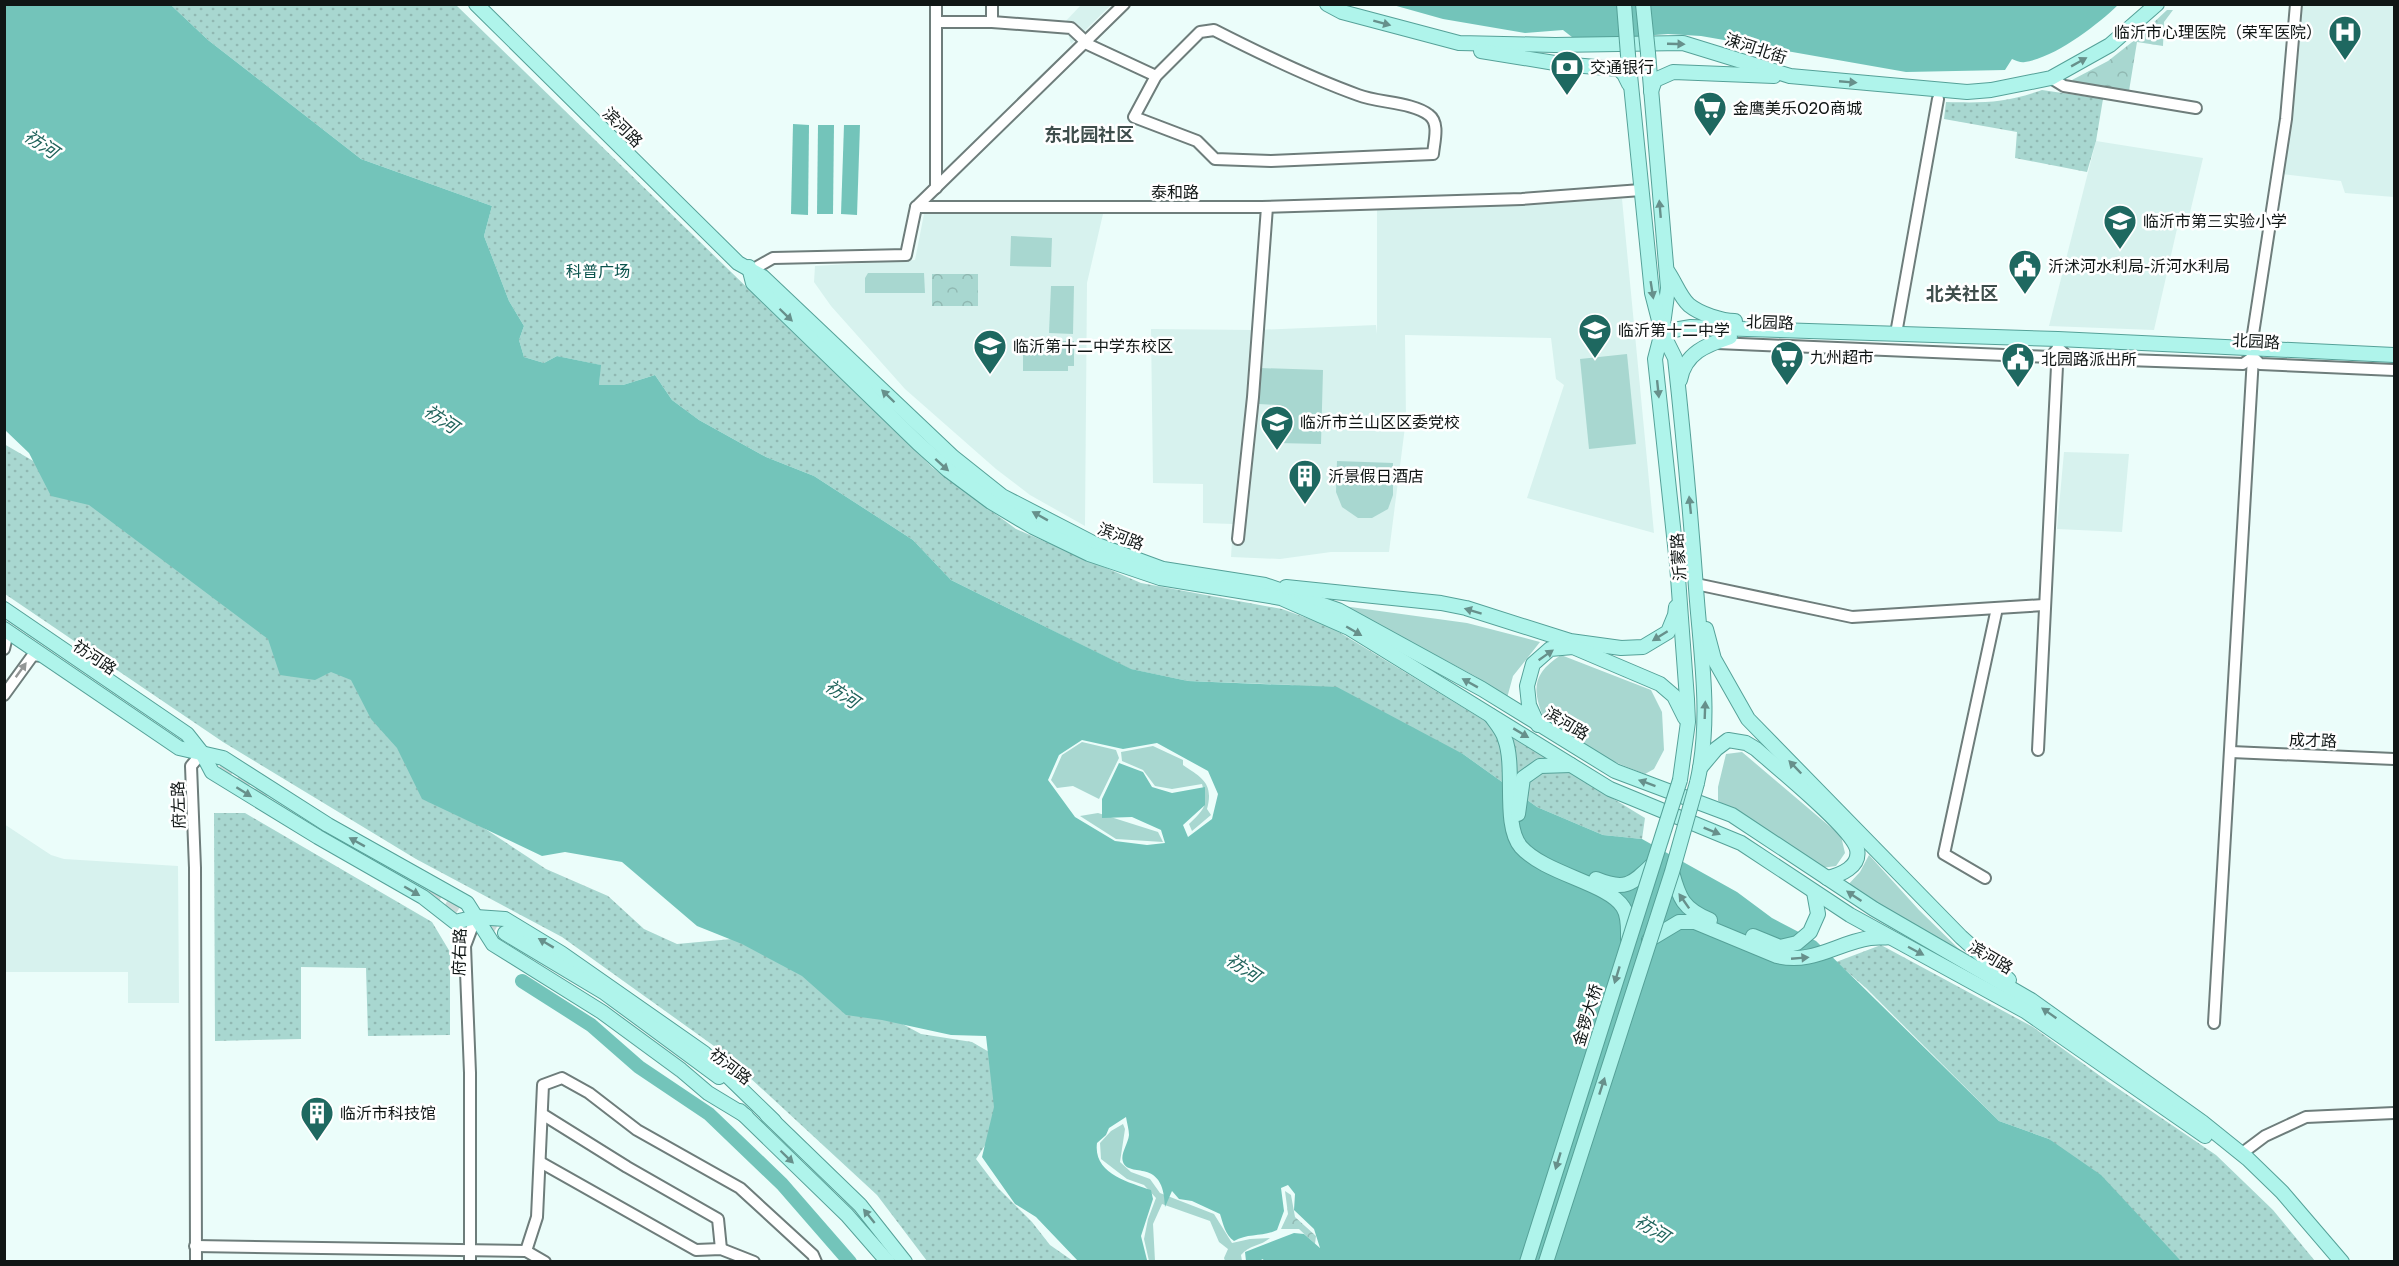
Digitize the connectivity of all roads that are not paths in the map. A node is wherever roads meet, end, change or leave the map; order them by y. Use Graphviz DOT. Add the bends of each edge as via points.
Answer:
graph roads {
  1 [pos="476,4"];
  2 [pos="486,4"];
  3 [pos="936,4"];
  4 [pos="992,4"];
  5 [pos="1124,4"];
  6 [pos="1327,4"];
  7 [pos="1624,4"];
  8 [pos="1643,4"];
  9 [pos="2157,4"];
  10 [pos="2296,4"];
  11 [pos="936,22"];
  12 [pos="992,22"];
  13 [pos="1085,43"];
  14 [pos="1459,43"];
  15 [pos="1555,45"];
  16 [pos="1648,53"];
  17 [pos="1628,54"];
  18 [pos="1735,58"];
  19 [pos="1156,76"];
  20 [pos="1790,76"];
  21 [pos="2051,78"];
  22 [pos="1631,90"];
  23 [pos="1650,93"];
  24 [pos="1938,99"];
  25 [pos="2196,108"];
  26 [pos="936,188"];
  27 [pos="1641,190"];
  28 [pos="916,207"];
  29 [pos="1267,207"];
  30 [pos="1666,267"];
  31 [pos="750,271"];
  32 [pos="1897,328"];
  33 [pos="1864,330"];
  34 [pos="1662,332"];
  35 [pos="1730,337"];
  36 [pos="1711,343"];
  37 [pos="2058,344"];
  38 [pos="2394,348"];
  39 [pos="2253,350"];
  40 [pos="2394,355"];
  41 [pos="2394,364"];
  42 [pos="2394,370"];
  43 [pos="1678,388"];
  44 [pos="1238,539"];
  45 [pos="1679,584"];
  46 [pos="1696,584"];
  47 [pos="1265,585"];
  48 [pos="1698,603"];
  49 [pos="2044,604"];
  50 [pos="1997,608"];
  51 [pos="4,609"];
  52 [pos="4,615"];
  53 [pos="6,628"];
  54 [pos="4,649"];
  55 [pos="43,656"];
  56 [pos="4,695"];
  57 [pos="1490,714"];
  58 [pos="1688,723"];
  59 [pos="1538,725"];
  60 [pos="167,730"];
  61 [pos="2038,750"];
  62 [pos="2231,752"];
  63 [pos="202,753"];
  64 [pos="2394,759"];
  65 [pos="1572,765"];
  66 [pos="1700,768"];
  67 [pos="1680,780"];
  68 [pos="1653,864"];
  69 [pos="1672,872"];
  70 [pos="1827,878"];
  71 [pos="1985,878"];
  72 [pos="1814,892"];
  73 [pos="476,917"];
  74 [pos="1890,937"];
  75 [pos="1628,939"];
  76 [pos="1649,940"];
  77 [pos="2031,1000"];
  78 [pos="2214,1023"];
  79 [pos="2394,1113"];
  80 [pos="542,1114"];
  81 [pos="746,1116"];
  82 [pos="774,1121"];
  83 [pos="2241,1154"];
  84 [pos="540,1162"];
  85 [pos="197,1246"];
  86 [pos="472,1249"];
  87 [pos="721,1249"];
  88 [pos="526,1251"];
  89 [pos="197,1262"];
  90 [pos="472,1262"];
  91 [pos="544,1262"];
  92 [pos="754,1262"];
  93 [pos="816,1262"];
  94 [pos="888,1262"];
  95 [pos="905,1262"];
  96 [pos="1527,1262"];
  97 [pos="1546,1262"];
  98 [pos="2332,1262"];
  99 [pos="2342,1262"];
  1 -- 31 [label="main road, 滨河路"];
  2 -- 31 [label="main road, 滨河路" via="745,259"];
  3 -- 11 [label="street"];
  4 -- 12 [label="street"];
  5 -- 13 [label="street"];
  6 -- 14 [label="main road, 涑河北街, one-way" via="1342,12"];
  7 -- 17 [label="main road, 沂蒙路, bridge"];
  8 -- 16 [label="main road, 沂蒙路, bridge"];
  21 -- 9 [label="main road, 涑河北街, one-way" via="2110,45"];
  10 -- 39 [label="street" via="2286,119"];
  11 -- 12 [label="street"];
  11 -- 26 [label="street"];
  12 -- 13 [label="street" via="1071,28"];
  13 -- 19 [label="street"];
  13 -- 26 [label="street"];
  14 -- 15 [label="main road, 涑河北街"];
  14 -- 22 [label="main road" via="1474,50 1618,69"];
  15 -- 17 [label="main road" via="1543,54 1545,58 1612,64"];
  15 -- 18 [label="main road, 涑河北街, one-way" via="1683,43"];
  16 -- 18 [label="main road" via="1659,69 1731,71 1738,65"];
  16 -- 23 [label="main road, 沂蒙路"];
  17 -- 22 [label="main road, 沂蒙路"];
  18 -- 20 [label="main road, 涑河北街"];
  19 -- 19 [label="street" via="1134,117 1197,141 1215,159 1271,161 1433,154 1436,124 1430,115 1360,96 1286,66 1214,30 1200,32"];
  20 -- 21 [label="main road, 涑河北街, one-way" via="1967,92"];
  20 -- 23 [label="main road" via="1673,72 1655,80"];
  21 -- 25 [label="street" via="2064,86"];
  22 -- 27 [label="main road, 沂蒙路"];
  30 -- 23 [label="main road, 沂蒙路, one-way"];
  24 -- 32 [label="street"];
  26 -- 28 [label="street"];
  27 -- 29 [label="street, 泰和路" via="1522,199"];
  27 -- 34 [label="main road, 沂蒙路, one-way" via="1652,293"];
  28 -- 29 [label="street, 泰和路"];
  28 -- 31 [label="street" via="906,255 773,258"];
  29 -- 44 [label="street"];
  30 -- 33 [label="main road" via="1688,304 1726,321"];
  30 -- 34 [label="main road, 沂蒙路" via="1668,288"];
  47 -- 31 [label="main road, 滨河路, one-way" via="1163,569 1095,544 1002,495 953,458 763,277"];
  31 -- 57 [label="main road, 滨河路, one-way" via="753,282 892,419 948,470 991,502 1089,554 1160,578 1281,598 1349,628"];
  32 -- 33 [label="street"];
  32 -- 39 [label="street"];
  33 -- 34 [label="main road, 北园路" via="1691,327"];
  33 -- 37 [label="main road, 北园路"];
  34 -- 35 [label="main road, 北园路"];
  34 -- 43 [label="main road, 沂蒙路" via="1675,358"];
  34 -- 45 [label="main road, 沂蒙路, one-way" via="1655,359"];
  35 -- 36 [label="main road"];
  35 -- 37 [label="main road, 北园路"];
  36 -- 37 [label="street" via="2050,357"];
  36 -- 43 [label="main road" via="1688,359"];
  37 -- 39 [label="main road, 北园路"];
  37 -- 49 [label="street"];
  38 -- 39 [label="street"];
  39 -- 40 [label="main road, 北园路"];
  39 -- 41 [label="main road, 北园路"];
  39 -- 42 [label="street" via="2260,364"];
  39 -- 62 [label="street"];
  46 -- 43 [label="main road, 沂蒙路, one-way"];
  45 -- 47 [label="main road, one-way" via="1675,615 1668,632 1642,646 1621,648 1570,641 1441,603"];
  45 -- 58 [label="main road, 沂蒙路"];
  46 -- 48 [label="main road, 沂蒙路"];
  46 -- 50 [label="street" via="1852,617"];
  59 -- 47 [label="main road, 滨河路, one-way" via="1354,618"];
  66 -- 48 [label="main road, 沂蒙路, one-way" via="1705,698"];
  77 -- 48 [label="main road, one-way" via="1961,937 1748,719 1714,659"];
  49 -- 50 [label="street"];
  49 -- 61 [label="street"];
  50 -- 71 [label="street" via="1944,854"];
  51 -- 60 [label="main road"];
  52 -- 60 [label="main road, 祊河路"];
  53 -- 54 [label="street"];
  53 -- 55 [label="main road"];
  53 -- 60 [label="main road, 祊河路"];
  56 -- 55 [label="street, one-way" via="33,655"];
  55 -- 60 [label="main road"];
  57 -- 65 [label="main road, 滨河路, one-way"];
  57 -- 75 [label="main road" via="1505,739 1514,835 1520,846 1536,860 1612,896 1623,907"];
  59 -- 58 [label="main road, one-way" via="1529,705 1527,686 1533,664 1550,649 1573,647 1660,684 1674,696"];
  58 -- 67 [label="main road, 沂蒙路"];
  70 -- 59 [label="main road, 滨河路, one-way" via="1732,815 1615,771"];
  60 -- 63 [label="main road" via="187,734"];
  62 -- 64 [label="street, 成才路"];
  62 -- 78 [label="street"];
  73 -- 63 [label="main road, one-way" via="467,903 328,825 223,758"];
  63 -- 73 [label="main road, one-way" via="212,772 423,897 455,922"];
  63 -- 85 [label="street, 府左路" via="191,766"];
  65 -- 68 [label="main road" via="1539,766 1523,778 1517,810 1520,832 1529,845 1543,857 1611,885 1635,882"];
  65 -- 72 [label="main road, 滨河路, one-way" via="1610,789 1741,843"];
  66 -- 69 [label="main road, 沂蒙路, bridge"];
  66 -- 70 [label="main road" via="1728,740 1756,749 1845,830 1857,849 1850,869"];
  67 -- 68 [label="main road, 金锣大桥, bridge"];
  68 -- 75 [label="main road, 金锣大桥, bridge"];
  72 -- 69 [label="main road, one-way" via="1818,914 1810,932 1797,943 1780,947 1694,914 1681,900"];
  69 -- 76 [label="main road, bridge"];
  77 -- 70 [label="main road, 滨河路, one-way"];
  72 -- 74 [label="main road, 滨河路"];
  73 -- 81 [label="main road" via="493,944 603,1012 708,1093"];
  82 -- 73 [label="main road, one-way" via="704,1053 561,952 505,919"];
  73 -- 86 [label="street, 府右路" via="465,946"];
  76 -- 74 [label="main road, one-way" via="1679,922 1695,922 1791,960 1869,938"];
  74 -- 98 [label="main road, 滨河路, one-way" via="2025,1011 2197,1129 2277,1198"];
  75 -- 96 [label="main road, 金锣大桥, one-way, bridge"];
  97 -- 76 [label="main road, one-way, bridge"];
  83 -- 77 [label="main road, 滨河路, one-way"];
  79 -- 83 [label="street" via="2306,1117 2265,1136"];
  80 -- 84 [label="street"];
  80 -- 87 [label="street" via="718,1219"];
  80 -- 93 [label="street" via="543,1085 562,1078 589,1093 637,1130 740,1188"];
  81 -- 82 [label="main road, 祊河路" via="706,1078 640,1028 504,936 605,993"];
  81 -- 94 [label="main road, 祊河路, one-way" via="847,1215"];
  95 -- 82 [label="main road, 祊河路, one-way" via="860,1205"];
  83 -- 99 [label="main road, 滨河路" via="2282,1192"];
  84 -- 87 [label="street" via="696,1250"];
  84 -- 88 [label="street" via="537,1217"];
  85 -- 86 [label="street"];
  85 -- 89 [label="street, 府左路"];
  86 -- 88 [label="street"];
  86 -- 90 [label="street, 府右路"];
  87 -- 92 [label="street"];
  88 -- 91 [label="street"];
}
